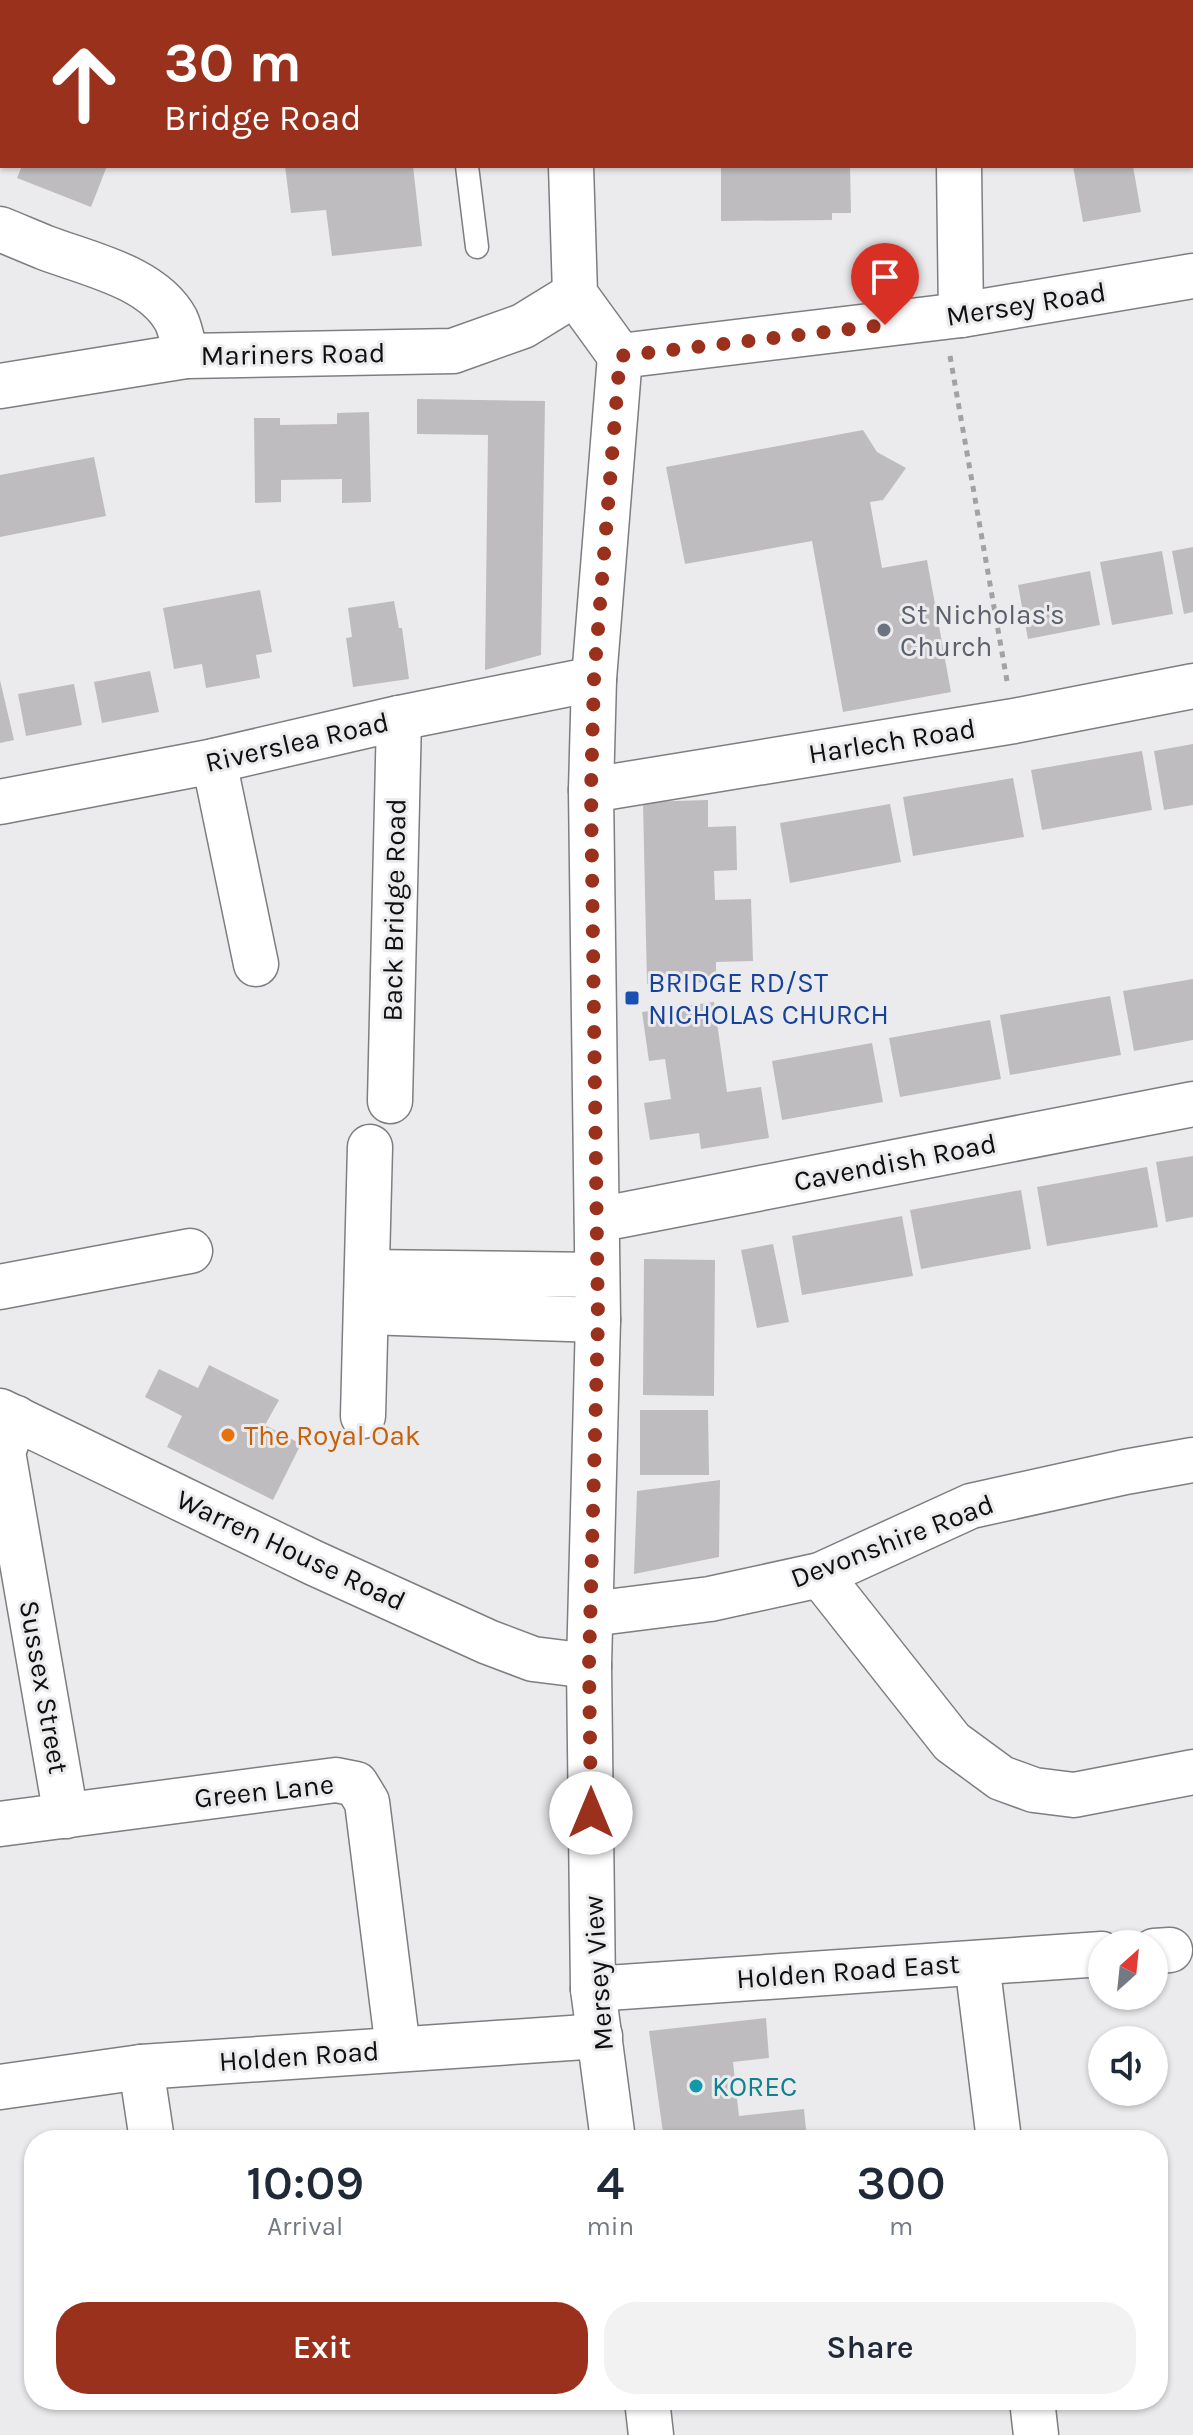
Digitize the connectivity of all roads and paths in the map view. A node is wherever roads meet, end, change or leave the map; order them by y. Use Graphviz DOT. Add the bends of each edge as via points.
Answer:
graph roads {
  1 [pos="467,168"];
  2 [pos="571,168"];
  3 [pos="959,168"];
  4 [pos="0,229"];
  5 [pos="477,247"];
  6 [pos="1193,276"];
  7 [pos="575,294"];
  8 [pos="952,316"];
  9 [pos="186,356"];
  10 [pos="620,356"];
  11 [pos="0,386"];
  12 [pos="594,679"];
  13 [pos="1193,686"];
  14 [pos="399,718"];
  15 [pos="1014,721"];
  16 [pos="214,761"];
  17 [pos="591,790"];
  18 [pos="0,802"];
  19 [pos="256,964"];
  20 [pos="390,1101"];
  21 [pos="1193,1104"];
  22 [pos="370,1147"];
  23 [pos="597,1220"];
  24 [pos="190,1251"];
  25 [pos="597,1275"];
  26 [pos="0,1287"];
  27 [pos="367,1292"];
  28 [pos="598,1320"];
  29 [pos="8,1415"];
  30 [pos="363,1416"];
  31 [pos="1193,1460"];
  32 [pos="820,1575"];
  33 [pos="591,1614"];
  34 [pos="589,1666"];
  35 [pos="1193,1772"];
  36 [pos="66,1816"];
  37 [pos="0,1824"];
  38 [pos="1088,1955"];
  39 [pos="977,1963"];
  40 [pos="593,1989"];
  41 [pos="600,2036"];
  42 [pos="398,2049"];
  43 [pos="141,2067"];
  44 [pos="0,2087"];
  45 [pos="150,2130"];
  46 [pos="612,2130"];
  47 [pos="998,2130"];
  48 [pos="648,2410"];
  49 [pos="1033,2410"];
  50 [pos="651,2435"];
  51 [pos="1036,2435"];
  1 -- 5 [label="lane"];
  2 -- 7 [label="street"];
  3 -- 8 [label="street"];
  4 -- 9 [label="street" via="143,287 176,320"];
  6 -- 8 [label="street, Mersey Road"];
  7 -- 9 [label="street, Mariners Road" via="523,326 453,351"];
  7 -- 10 [label="street"];
  8 -- 10 [label="street, Mersey Road"];
  8 -- 15 [label="path"];
  9 -- 11 [label="street, Mariners Road"];
  10 -- 12 [label="street, Mersey View"];
  12 -- 14 [label="street, Riverslea Road"];
  12 -- 17 [label="street, Mersey View"];
  13 -- 15 [label="street, Harlech Road"];
  14 -- 16 [label="street, Riverslea Road"];
  14 -- 20 [label="street, Back Bridge Road"];
  15 -- 17 [label="street, Harlech Road"];
  16 -- 18 [label="street, Riverslea Road"];
  16 -- 19 [label="street"];
  17 -- 23 [label="street, Mersey View"];
  21 -- 23 [label="street, Cavendish Road"];
  22 -- 27 [label="street"];
  23 -- 25 [label="street, Mersey View"];
  24 -- 26 [label="street"];
  25 -- 27 [label="street"];
  25 -- 28 [label="street, Mersey View"];
  27 -- 28 [label="street"];
  27 -- 30 [label="street"];
  28 -- 33 [label="street, Mersey View"];
  29 -- 34 [label="street, Warren House Road" via="320,1552 488,1642 533,1659"];
  29 -- 36 [label="street, Sussex Street" via="3,1452"];
  31 -- 32 [label="street, Devonshire Road" via="971,1506"];
  32 -- 33 [label="street, Devonshire Road" via="710,1599"];
  32 -- 35 [label="street" via="952,1742 1001,1778 1034,1790 1074,1795"];
  33 -- 34 [label="street, Mersey View"];
  34 -- 40 [label="street, Mersey View"];
  36 -- 37 [label="street, Green Lane"];
  36 -- 42 [label="street, Green Lane" via="336,1780 356,1784 367,1802"];
  38 -- 39 [label="street, Holden Road East"];
  39 -- 40 [label="street, Holden Road East"];
  39 -- 47 [label="street"];
  40 -- 41 [label="street, Mersey View"];
  41 -- 42 [label="street, Holden Road"];
  41 -- 46 [label="street, Mersey View"];
  42 -- 43 [label="street, Holden Road"];
  43 -- 44 [label="street, Holden Road"];
  43 -- 45 [label="street"];
  48 -- 50 [label="street"];
  49 -- 51 [label="street"];
}
